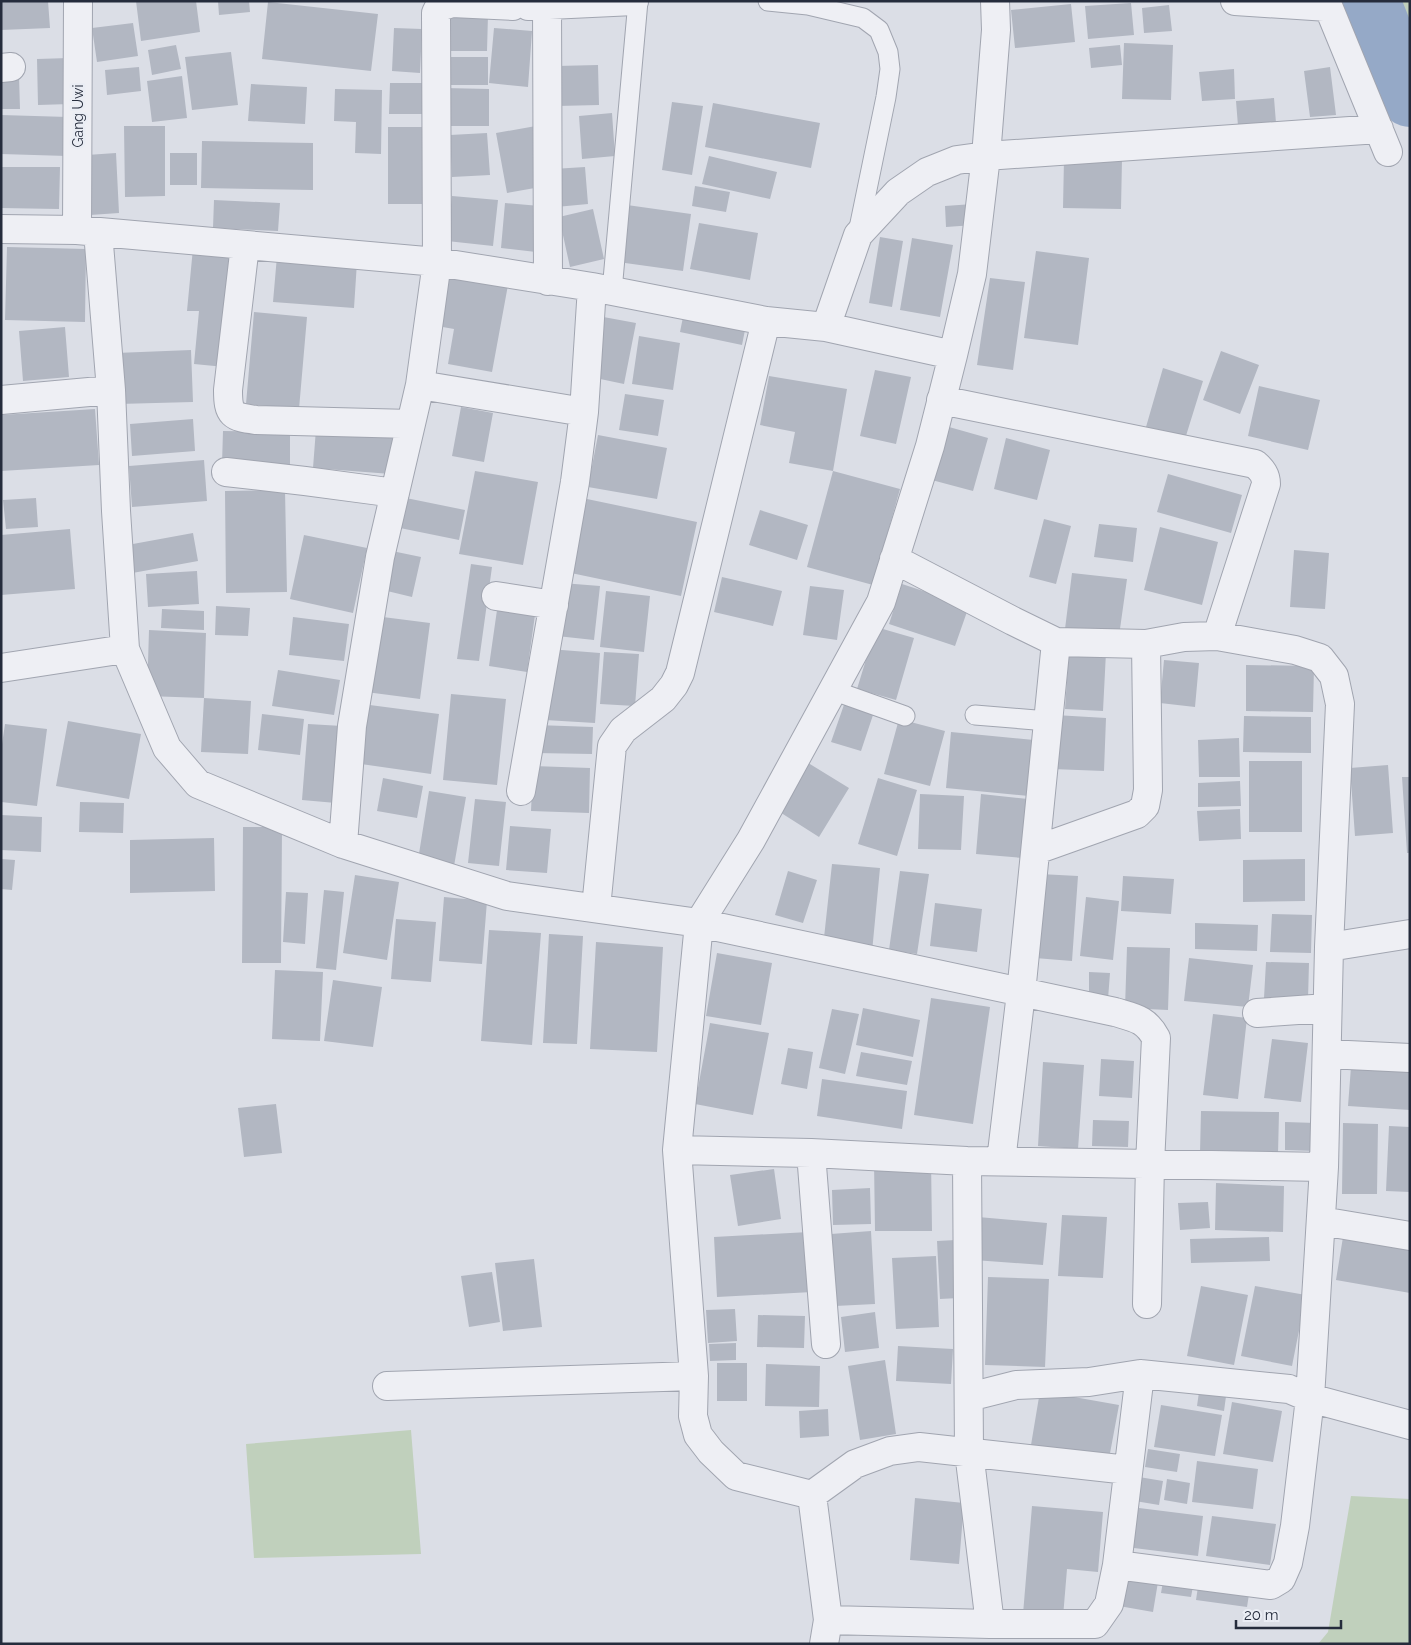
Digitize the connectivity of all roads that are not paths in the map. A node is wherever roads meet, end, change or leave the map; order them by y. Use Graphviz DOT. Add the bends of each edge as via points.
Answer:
graph roads {
  1 [pos="78,1"];
  2 [pos="636,1"];
  3 [pos="768,1"];
  4 [pos="995,1"];
  5 [pos="1235,1"];
  6 [pos="513,4"];
  7 [pos="1327,4"];
  8 [pos="547,5"];
  9 [pos="986,156"];
  10 [pos="1,230"];
  11 [pos="87,231"];
  12 [pos="858,235"];
  13 [pos="245,246"];
  14 [pos="437,262"];
  15 [pos="548,281"];
  16 [pos="602,289"];
  17 [pos="766,320"];
  18 [pos="826,327"];
  19 [pos="953,355"];
  20 [pos="420,384"];
  21 [pos="111,390"];
  22 [pos="1,400"];
  23 [pos="941,400"];
  24 [pos="584,412"];
  25 [pos="411,424"];
  26 [pos="226,472"];
  27 [pos="395,493"];
  28 [pos="894,558"];
  29 [pos="496,596"];
  30 [pos="554,605"];
  31 [pos="1216,636"];
  32 [pos="1056,642"];
  33 [pos="1146,644"];
  34 [pos="125,649"];
  35 [pos="1,668"];
  36 [pos="832,690"];
  37 [pos="975,715"];
  38 [pos="905,716"];
  39 [pos="1048,721"];
  40 [pos="521,791"];
  41 [pos="344,844"];
  42 [pos="1036,850"];
  43 [pos="596,908"];
  44 [pos="699,923"];
  45 [pos="1410,934"];
  46 [pos="1329,946"];
  47 [pos="1021,992"];
  48 [pos="1327,1008"];
  49 [pos="1257,1013"];
  50 [pos="1327,1054"];
  51 [pos="1410,1058"];
  52 [pos="677,1150"];
  53 [pos="811,1154"];
  54 [pos="967,1161"];
  55 [pos="1001,1161"];
  56 [pos="1150,1164"];
  57 [pos="1324,1167"];
  58 [pos="1321,1221"];
  59 [pos="1410,1236"];
  60 [pos="1147,1304"];
  61 [pos="826,1344"];
  62 [pos="1140,1374"];
  63 [pos="694,1376"];
  64 [pos="387,1386"];
  65 [pos="969,1397"];
  66 [pos="1310,1398"];
  67 [pos="1410,1426"];
  68 [pos="969,1452"];
  69 [pos="1128,1470"];
  70 [pos="812,1495"];
  71 [pos="1117,1565"];
  72 [pos="990,1624"];
  73 [pos="826,1632"];
  1 -- 11 [label="street, Gang Uwi"];
  2 -- 8 [label="street"];
  2 -- 16 [label="lane"];
  3 -- 12 [label="lane" via="808,5 863,18 879,30 888,52 890,69 886,97"];
  4 -- 9 [label="street" via="996,30"];
  5 -- 7 [label="street"];
  6 -- 8 [label="street"];
  6 -- 14 [label="street" via="452,3 439,7 436,13"];
  7 -- 9 [label="street" via="1384,141"];
  8 -- 15 [label="street"];
  9 -- 12 [label="street" via="957,160 926,172 898,192"];
  9 -- 19 [label="street" via="972,274"];
  10 -- 11 [label="street"];
  11 -- 13 [label="street"];
  11 -- 21 [label="street, Gang Uwi"];
  12 -- 18 [label="street"];
  13 -- 14 [label="street"];
  13 -- 25 [label="street" via="228,390 231,411 238,418 256,420"];
  14 -- 15 [label="street"];
  14 -- 20 [label="street"];
  15 -- 16 [label="street"];
  16 -- 17 [label="street"];
  16 -- 24 [label="street"];
  17 -- 18 [label="street"];
  17 -- 43 [label="street" via="680,673 662,699 623,730 612,746"];
  18 -- 19 [label="street"];
  19 -- 23 [label="street"];
  20 -- 24 [label="street"];
  20 -- 25 [label="street"];
  21 -- 22 [label="street"];
  21 -- 34 [label="street, Gang Uwi"];
  23 -- 28 [label="street" via="930,446"];
  23 -- 31 [label="street" via="1255,464 1262,470 1266,484"];
  24 -- 30 [label="street" via="576,482"];
  25 -- 27 [label="street"];
  26 -- 27 [label="street"];
  27 -- 41 [label="street" via="380,557 352,726"];
  28 -- 32 [label="street"];
  28 -- 36 [label="street" via="881,602"];
  29 -- 30 [label="street"];
  30 -- 40 [label="street"];
  31 -- 33 [label="street" via="1184,637"];
  31 -- 46 [label="street" via="1295,650 1320,658 1334,676 1340,704"];
  32 -- 33 [label="street"];
  32 -- 39 [label="street"];
  33 -- 42 [label="street" via="1148,790 1145,806 1137,814"];
  34 -- 35 [label="street"];
  34 -- 41 [label="street, Gang Uwi" via="167,748 198,784"];
  36 -- 38 [label="lane"];
  36 -- 44 [label="street" via="751,840"];
  37 -- 39 [label="lane"];
  39 -- 42 [label="street"];
  41 -- 43 [label="street, Gang Uwi" via="507,896"];
  42 -- 47 [label="street"];
  43 -- 44 [label="street, Gang Uwi"];
  44 -- 47 [label="street, Gang Uwi"];
  44 -- 52 [label="street"];
  45 -- 46 [label="street"];
  46 -- 48 [label="street"];
  47 -- 55 [label="street"];
  47 -- 56 [label="street, Gang Uwi" via="1115,1012 1143,1021 1151,1029 1156,1038"];
  48 -- 49 [label="street"];
  48 -- 50 [label="street"];
  50 -- 51 [label="street"];
  50 -- 57 [label="street"];
  52 -- 53 [label="street"];
  52 -- 63 [label="street"];
  53 -- 54 [label="street"];
  53 -- 61 [label="street"];
  54 -- 55 [label="street"];
  54 -- 65 [label="street"];
  55 -- 56 [label="street"];
  56 -- 57 [label="street"];
  56 -- 60 [label="street, Gang Uwi"];
  57 -- 58 [label="street"];
  58 -- 59 [label="street"];
  58 -- 66 [label="street"];
  62 -- 65 [label="street" via="1089,1382 1016,1386"];
  62 -- 66 [label="street" via="1289,1389"];
  62 -- 69 [label="street"];
  63 -- 64 [label="street"];
  63 -- 70 [label="street" via="692,1416 698,1434 711,1452 736,1476"];
  65 -- 68 [label="street"];
  66 -- 67 [label="street"];
  66 -- 71 [label="street" via="1295,1526 1288,1563 1281,1579 1271,1585"];
  68 -- 69 [label="street"];
  68 -- 70 [label="street" via="918,1447 890,1451 854,1464"];
  68 -- 72 [label="street"];
  69 -- 71 [label="street"];
  70 -- 73 [label="street"];
  71 -- 72 [label="street" via="1109,1604 1095,1624"];
  72 -- 73 [label="street"];
}
